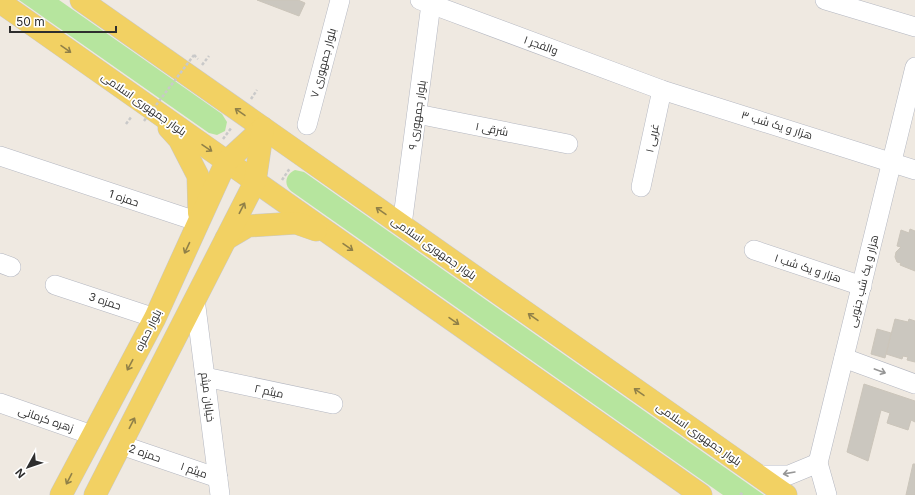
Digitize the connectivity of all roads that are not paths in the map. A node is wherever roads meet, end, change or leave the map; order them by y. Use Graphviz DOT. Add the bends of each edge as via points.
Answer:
graph roads {
  1 [pos="81,0"];
  2 [pos="340,0"];
  3 [pos="825,0"];
  4 [pos="0,2"];
  5 [pos="426,2"];
  6 [pos="915,27"];
  7 [pos="915,67"];
  8 [pos="662,90"];
  9 [pos="417,114"];
  10 [pos="143,115"];
  11 [pos="307,125"];
  12 [pos="263,128"];
  13 [pos="568,144"];
  14 [pos="0,156"];
  15 [pos="220,157"];
  16 [pos="892,161"];
  17 [pos="915,170"];
  18 [pos="641,187"];
  19 [pos="264,188"];
  20 [pos="199,222"];
  21 [pos="402,225"];
  22 [pos="330,234"];
  23 [pos="226,239"];
  24 [pos="754,250"];
  25 [pos="55,285"];
  26 [pos="862,286"];
  27 [pos="195,299"];
  28 [pos="155,318"];
  29 [pos="844,358"];
  30 [pos="205,377"];
  31 [pos="915,384"];
  32 [pos="0,403"];
  33 [pos="333,404"];
  34 [pos="92,435"];
  35 [pos="121,445"];
  36 [pos="170,461"];
  37 [pos="818,463"];
  38 [pos="757,475"];
  39 [pos="219,486"];
  40 [pos="682,489"];
  41 [pos="61,495"];
  42 [pos="95,495"];
  43 [pos="701,495"];
  44 [pos="786,495"];
  45 [pos="827,495"];
  12 -- 1 [label="main road, بلوار جمهوری اسلامی, one-way"];
  2 -- 11 [label="street, بلوار جمهوری ۷"];
  3 -- 6 [label="street"];
  4 -- 10 [label="main road, بلوار جمهوری اسلامی, one-way"];
  5 -- 8 [label="street, والفجر ۱"];
  5 -- 9 [label="street, بلوار جمهوری ۹"];
  7 -- 16 [label="street, هزار و یک شب جنوبی"];
  8 -- 16 [label="street, هزار و یک شب ۳"];
  8 -- 18 [label="street, غربی ۱"];
  9 -- 13 [label="street, شرقی ۱"];
  9 -- 21 [label="street, بلوار جمهوری ۹"];
  10 -- 15 [label="main road, بلوار جمهوری اسلامی, one-way"];
  10 -- 20 [label="main road" via="179,139 198,176"];
  12 -- 15 [label="main road, بلوار حمزه"];
  12 -- 19 [label="main road"];
  21 -- 12 [label="main road, بلوار جمهوری اسلامی, one-way"];
  14 -- 20 [label="street, حمزه 1"];
  15 -- 19 [label="main road, بلوار جمهوری اسلامی"];
  15 -- 20 [label="main road, بلوار حمزه" via="213,187"];
  16 -- 17 [label="street, هزار و یک شب ۳"];
  16 -- 26 [label="street, هزار و یک شب جنوبی"];
  19 -- 22 [label="main road, بلوار جمهوری اسلامی"];
  23 -- 19 [label="main road, one-way"];
  20 -- 23 [label="main road" via="212,213 219,215 227,225"];
  20 -- 28 [label="main road, بلوار حمزه, one-way"];
  38 -- 21 [label="main road, بلوار جمهوری اسلامی, one-way"];
  22 -- 23 [label="main road" via="296,223 248,226"];
  22 -- 40 [label="main road, بلوار جمهوری اسلامی, one-way"];
  23 -- 27 [label="main road"];
  24 -- 26 [label="street, هزار و یک شب ۱"];
  25 -- 28 [label="street, حمزه 3"];
  26 -- 29 [label="street, هزار و یک شب جنوبی"];
  27 -- 30 [label="street, خیابان میثم"];
  35 -- 27 [label="main road, one-way"];
  28 -- 34 [label="main road, بلوار حمزه, one-way"];
  29 -- 31 [label="street, one-way"];
  29 -- 37 [label="street, هزار و یک شب جنوبی"];
  30 -- 33 [label="street, میثم ۲"];
  30 -- 39 [label="street, خیابان میثم"];
  32 -- 34 [label="street, زهره کرمانی"];
  34 -- 41 [label="main road, بلوار حمزه, one-way"];
  35 -- 36 [label="street, حمزه 2"];
  35 -- 42 [label="main road"];
  36 -- 39 [label="street, میثم ۱"];
  37 -- 38 [label="street, one-way" via="789,474"];
  37 -- 45 [label="street, هزار و یک شب جنوبی"];
  38 -- 44 [label="main road, بلوار جمهوری اسلامی"];
  40 -- 43 [label="main road, بلوار جمهوری اسلامی"];
}
